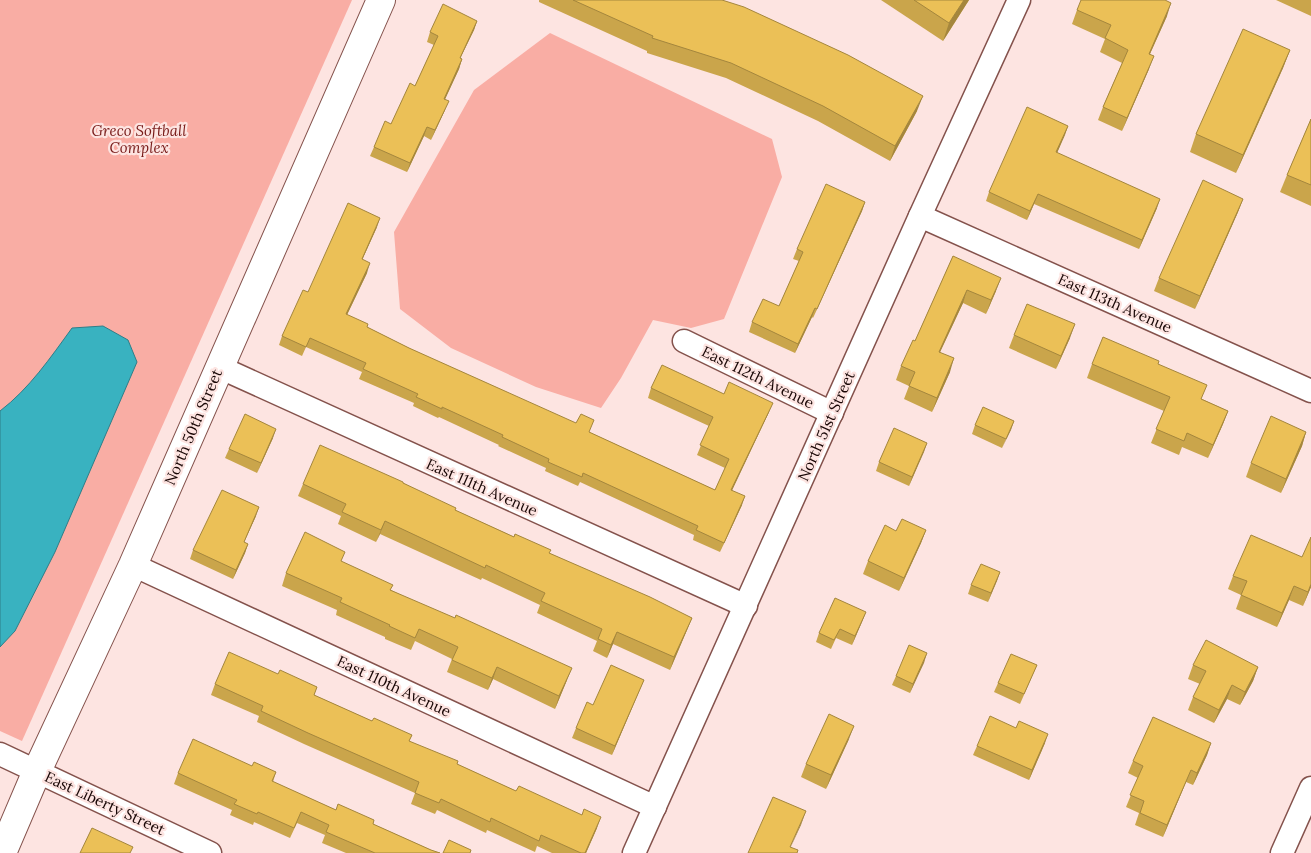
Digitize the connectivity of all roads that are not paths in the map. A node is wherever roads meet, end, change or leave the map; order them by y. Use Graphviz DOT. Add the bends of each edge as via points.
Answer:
graph roads {
  1 [pos="381,0"];
  2 [pos="1019,0"];
  3 [pos="920,216"];
  4 [pos="684,341"];
  5 [pos="218,367"];
  6 [pos="1311,391"];
  7 [pos="832,413"];
  8 [pos="133,565"];
  9 [pos="746,606"];
  10 [pos="0,754"];
  11 [pos="37,771"];
  12 [pos="1311,788"];
  13 [pos="655,807"];
  14 [pos="2,853"];
  15 [pos="210,853"];
  16 [pos="634,853"];
  17 [pos="1282,853"];
  1 -- 5 [label="street, North 50th Street" via="255,290"];
  2 -- 3 [label="street, North 51st Street"];
  3 -- 6 [label="street, East 113th Avenue"];
  3 -- 7 [label="street, North 51st Street"];
  4 -- 7 [label="street, East 112th Avenue"];
  5 -- 8 [label="street, North 50th Street"];
  5 -- 9 [label="street, East 111th Avenue"];
  7 -- 9 [label="street, North 51st Street"];
  8 -- 11 [label="street, North 50th Street"];
  8 -- 13 [label="street, East 110th Avenue"];
  9 -- 13 [label="street, North 51st Street"];
  10 -- 11 [label="street, East Liberty Street"];
  11 -- 14 [label="street, North 50th Street"];
  11 -- 15 [label="street, East Liberty Street"];
  12 -- 17 [label="street"];
  13 -- 16 [label="street, North 51st Street"];
}
